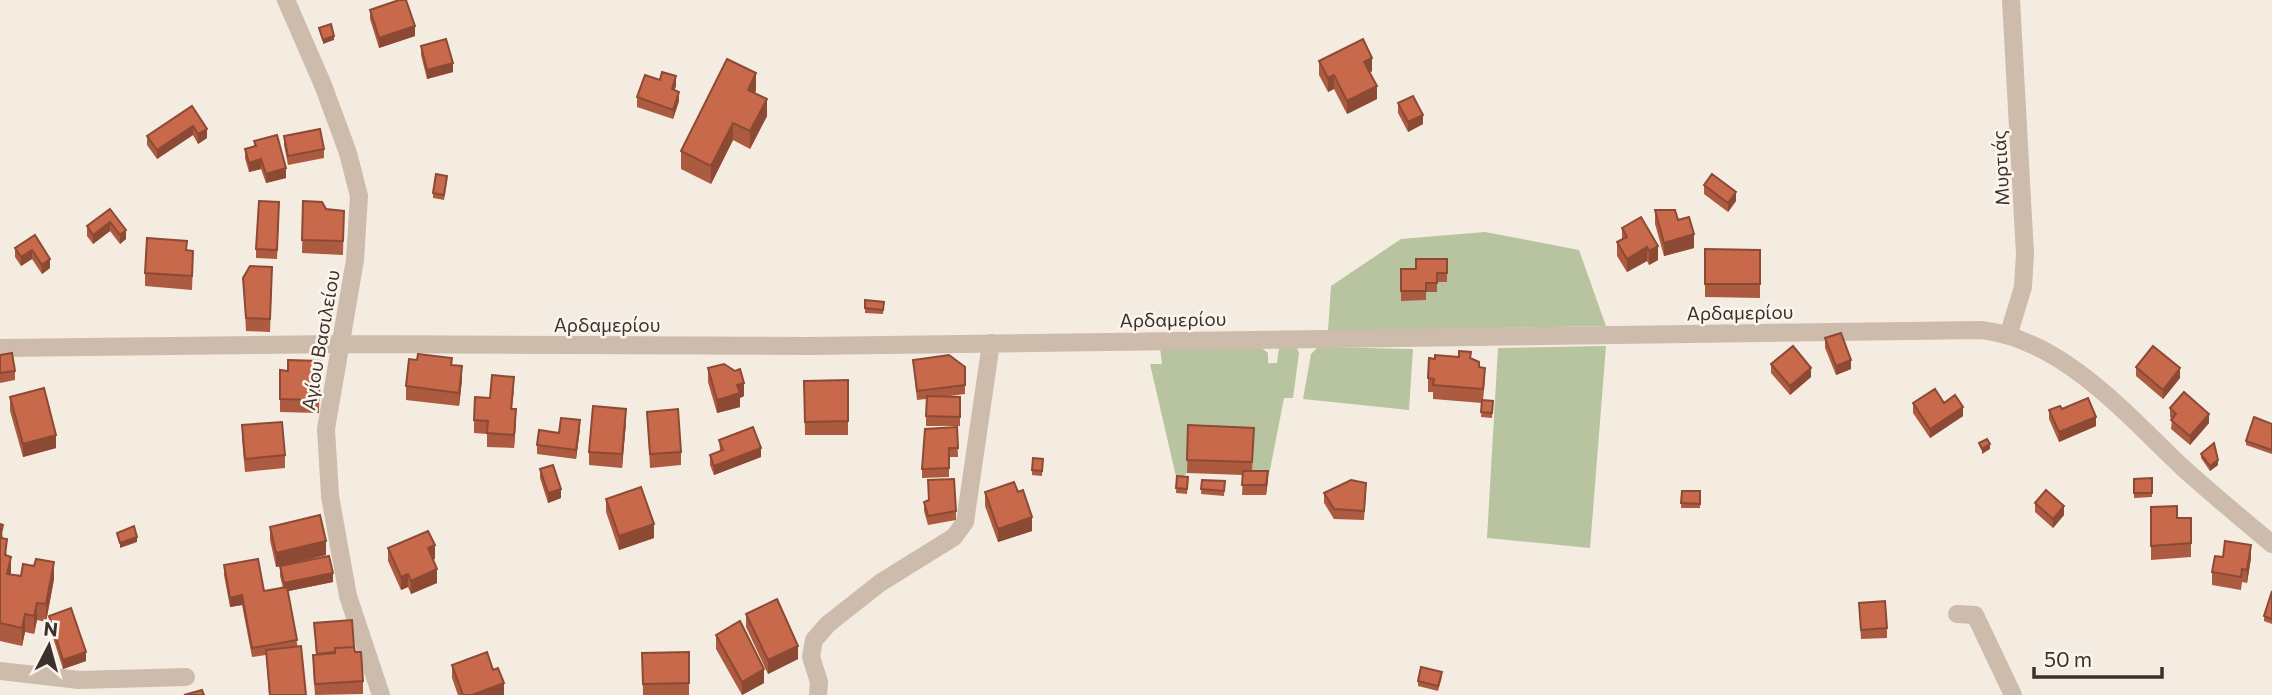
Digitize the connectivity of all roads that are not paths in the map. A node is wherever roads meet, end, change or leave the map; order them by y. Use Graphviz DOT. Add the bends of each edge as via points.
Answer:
graph roads {
  1 [pos="286,0"];
  2 [pos="2011,0"];
  3 [pos="2009,333"];
  4 [pos="991,343"];
  5 [pos="340,344"];
  6 [pos="0,348"];
  7 [pos="2272,544"];
  8 [pos="1957,614"];
  9 [pos="0,671"];
  10 [pos="186,677"];
  11 [pos="381,695"];
  12 [pos="818,695"];
  13 [pos="2013,695"];
  1 -- 5 [label="street, Αγίου Βασιλείου" via="348,153 359,196 355,260"];
  2 -- 3 [label="street, Μυρτιάς" via="2025,254 2023,287"];
  3 -- 4 [label="street, Αρδαμερίου"];
  3 -- 7 [label="street, Αρδαμερίου" via="2060,361 2115,402"];
  4 -- 5 [label="street, Αρδαμερίου"];
  4 -- 12 [label="street" via="965,522 954,537 880,583 814,640 811,657"];
  5 -- 6 [label="street, Αρδαμερίου"];
  5 -- 11 [label="street, Αγίου Βασιλείου" via="326,429 330,496 348,596"];
  8 -- 13 [label="street" via="1975,615"];
  9 -- 10 [label="street" via="79,680"];
}
